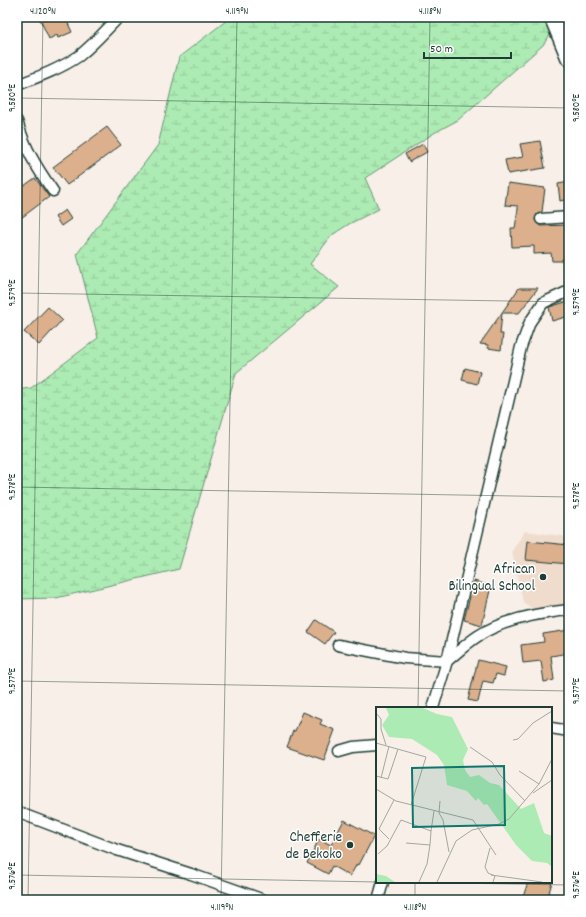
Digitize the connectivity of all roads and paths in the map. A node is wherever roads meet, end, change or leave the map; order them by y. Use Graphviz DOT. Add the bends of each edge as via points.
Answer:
graph roads {
  1 [pos="120,17"];
  2 [pos="552,17"];
  3 [pos="569,58"];
  4 [pos="17,85"];
  5 [pos="17,121"];
  6 [pos="53,191"];
  7 [pos="569,217"];
  8 [pos="541,219"];
  9 [pos="569,291"];
  10 [pos="569,610"];
  11 [pos="338,645"];
  12 [pos="447,662"];
  13 [pos="433,707"];
  14 [pos="552,728"];
  15 [pos="569,731"];
  16 [pos="376,745"];
  17 [pos="339,750"];
  18 [pos="17,812"];
  19 [pos="383,883"];
  20 [pos="264,900"];
  21 [pos="378,900"];
  1 -- 4 [label="street" via="74,59"];
  2 -- 3 [label="main road"];
  5 -- 6 [label="street" via="22,139 34,163"];
  7 -- 8 [label="street"];
  9 -- 12 [label="street" via="543,303 530,322 521,347"];
  10 -- 12 [label="street" via="502,624 479,635"];
  11 -- 12 [label="street" via="405,658"];
  12 -- 13 [label="street"];
  14 -- 15 [label="street"];
  16 -- 17 [label="street"];
  18 -- 20 [label="street" via="117,850"];
  19 -- 21 [label="street"];
}
